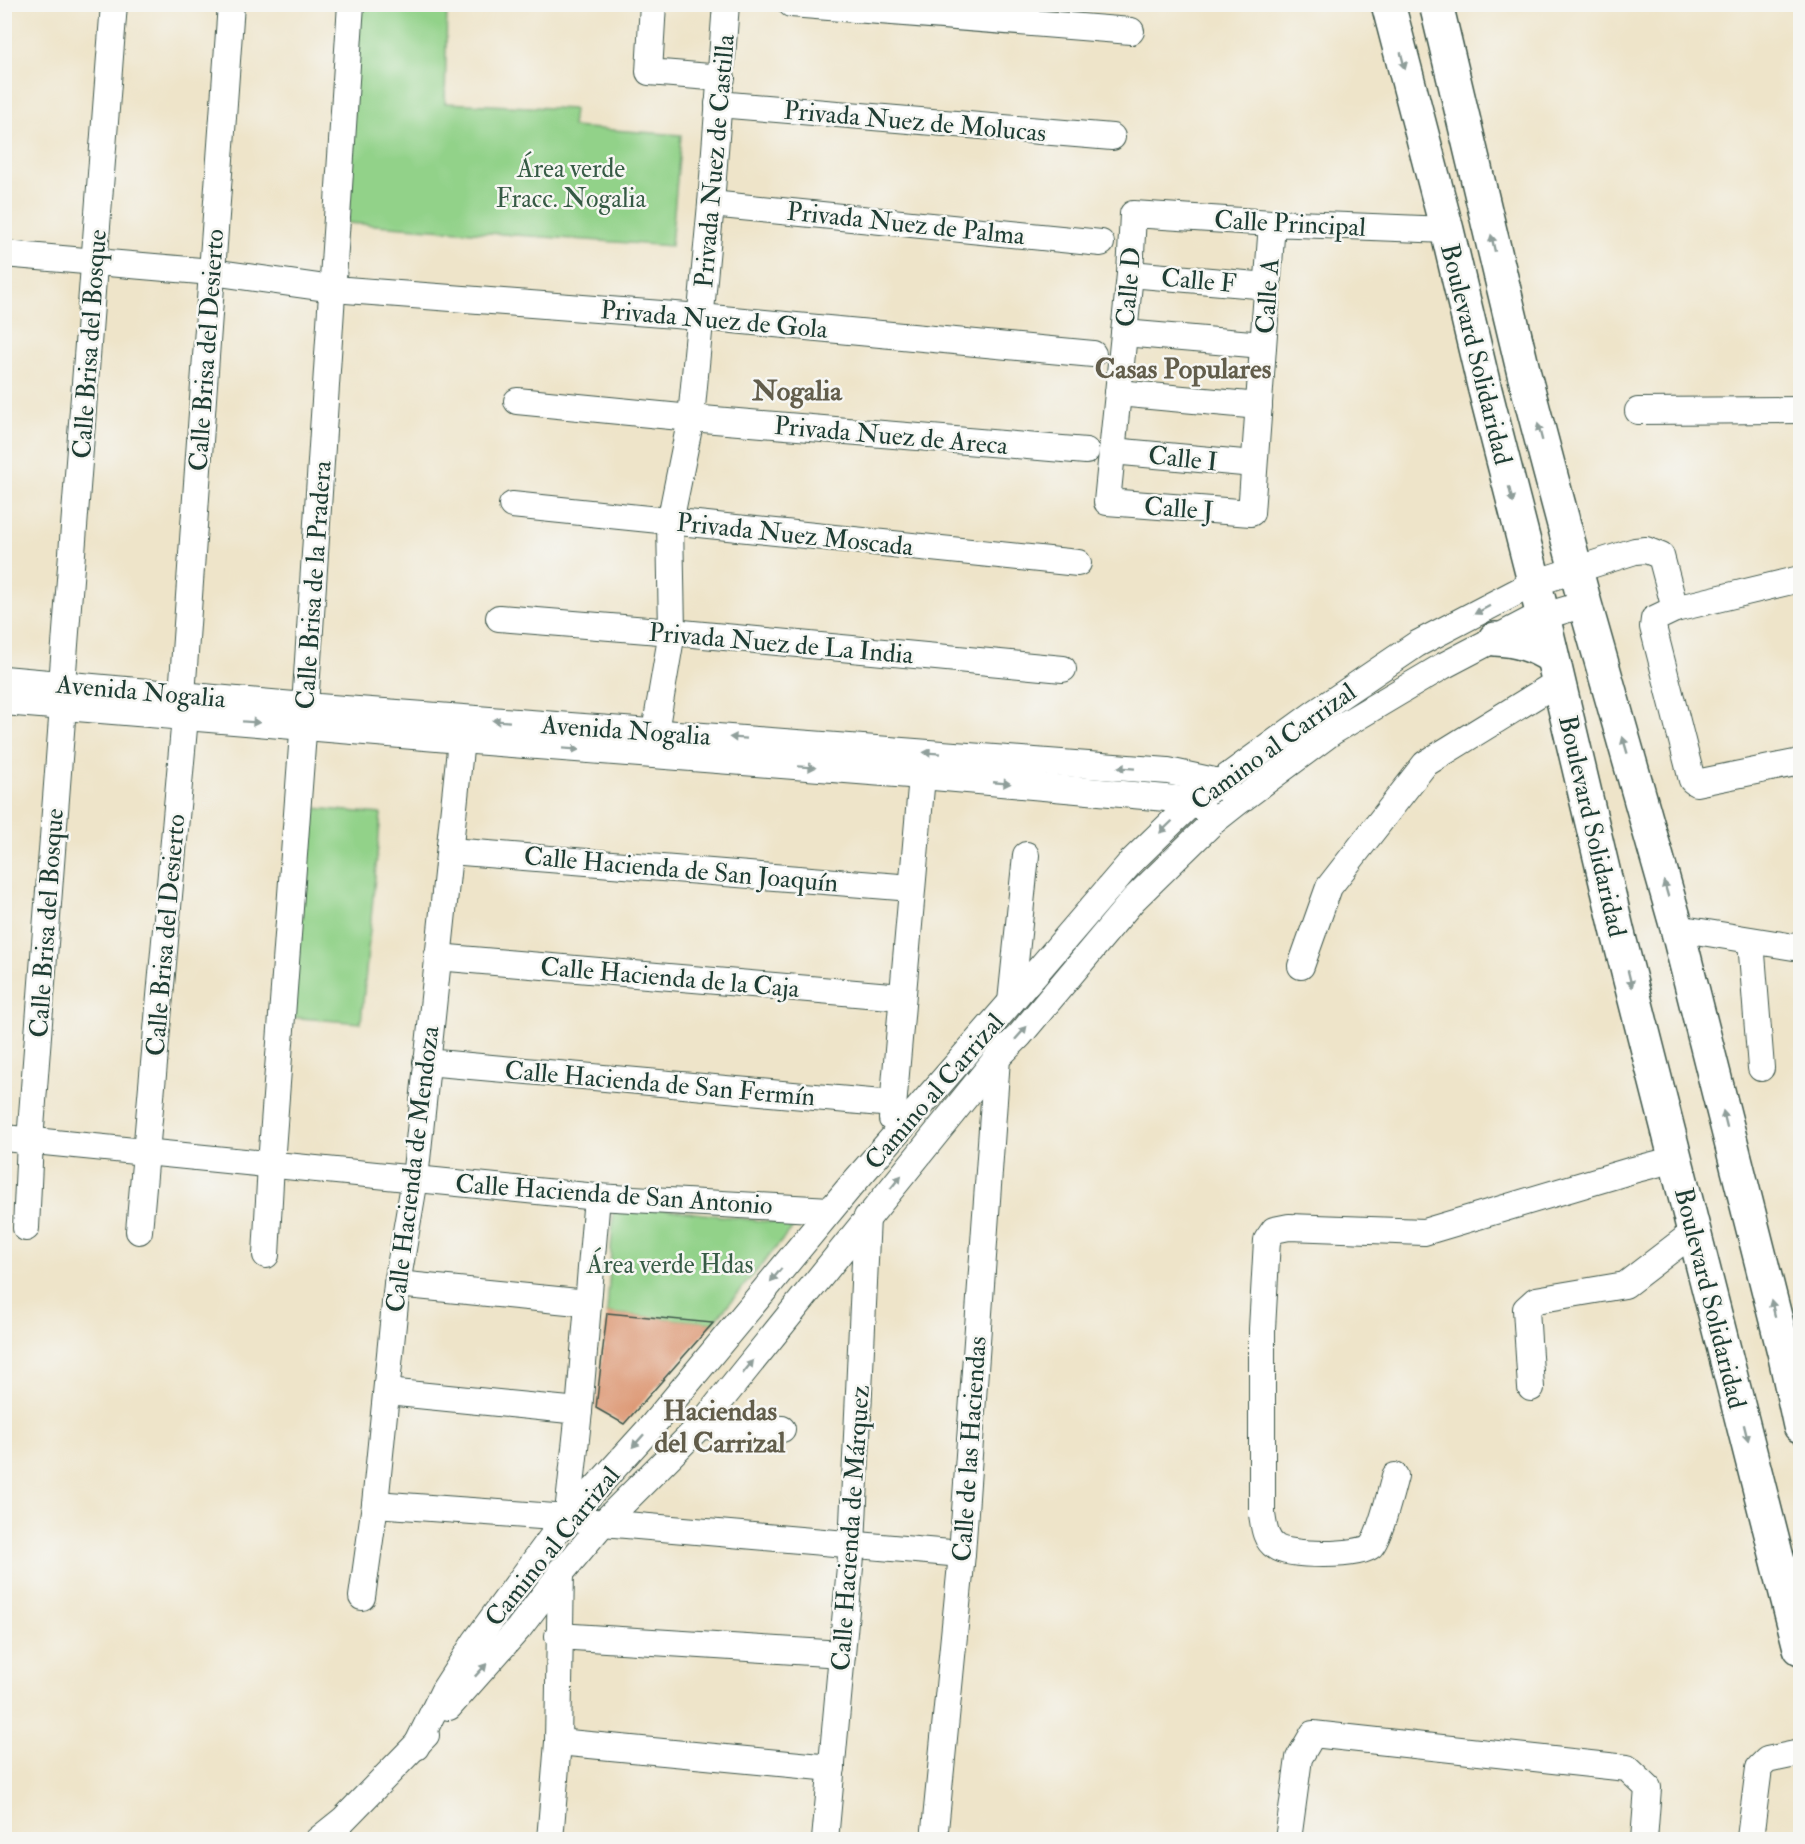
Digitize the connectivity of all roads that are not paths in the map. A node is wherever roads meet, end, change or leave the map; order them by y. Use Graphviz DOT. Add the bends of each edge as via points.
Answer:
graph roads {
  1 [pos="114,4"];
  2 [pos="231,4"];
  3 [pos="351,4"];
  4 [pos="653,4"];
  5 [pos="726,4"];
  6 [pos="791,4"];
  7 [pos="1388,4"];
  8 [pos="1436,4"];
  9 [pos="1131,31"];
  10 [pos="722,78"];
  11 [pos="718,104"];
  12 [pos="1112,137"];
  13 [pos="711,204"];
  14 [pos="1133,214"];
  15 [pos="1272,224"];
  16 [pos="1447,230"];
  17 [pos="1101,243"];
  18 [pos="4,254"];
  19 [pos="96,262"];
  20 [pos="212,272"];
  21 [pos="1130,274"];
  22 [pos="1268,286"];
  23 [pos="333,288"];
  24 [pos="701,317"];
  25 [pos="1124,333"];
  26 [pos="1263,345"];
  27 [pos="1093,354"];
  28 [pos="1118,393"];
  29 [pos="517,401"];
  30 [pos="1258,406"];
  31 [pos="1800,410"];
  32 [pos="1638,411"];
  33 [pos="691,418"];
  34 [pos="1086,451"];
  35 [pos="1112,451"];
  36 [pos="1254,464"];
  37 [pos="1107,502"];
  38 [pos="512,506"];
  39 [pos="1251,513"];
  40 [pos="670,522"];
  41 [pos="1078,563"];
  42 [pos="1576,570"];
  43 [pos="1800,579"];
  44 [pos="1534,583"];
  45 [pos="1585,604"];
  46 [pos="1675,609"];
  47 [pos="1543,616"];
  48 [pos="499,618"];
  49 [pos="672,632"];
  50 [pos="1495,639"];
  51 [pos="1063,669"];
  52 [pos="1555,670"];
  53 [pos="4,680"];
  54 [pos="62,695"];
  55 [pos="4,702"];
  56 [pos="183,706"];
  57 [pos="304,716"];
  58 [pos="461,740"];
  59 [pos="652,744"];
  60 [pos="1800,762"];
  61 [pos="922,776"];
  62 [pos="1219,782"];
  63 [pos="1194,801"];
  64 [pos="1238,802"];
  65 [pos="1214,821"];
  66 [pos="450,850"];
  67 [pos="1026,855"];
  68 [pos="912,888"];
  69 [pos="1677,928"];
  70 [pos="1751,941"];
  71 [pos="1800,948"];
  72 [pos="437,957"];
  73 [pos="1301,966"];
  74 [pos="902,996"];
  75 [pos="1011,1002"];
  76 [pos="997,1058"];
  77 [pos="426,1062"];
  78 [pos="1761,1068"];
  79 [pos="893,1104"];
  80 [pos="4,1138"];
  81 [pos="890,1140"];
  82 [pos="30,1141"];
  83 [pos="146,1152"];
  84 [pos="1676,1159"];
  85 [pos="271,1164"];
  86 [pos="415,1179"];
  87 [pos="597,1197"];
  88 [pos="830,1210"];
  89 [pos="867,1217"];
  90 [pos="26,1228"];
  91 [pos="139,1231"];
  92 [pos="1695,1232"];
  93 [pos="796,1251"];
  94 [pos="266,1255"];
  95 [pos="824,1271"];
  96 [pos="397,1284"];
  97 [pos="588,1303"];
  98 [pos="1792,1351"];
  99 [pos="1531,1388"];
  100 [pos="387,1392"];
  101 [pos="579,1411"];
  102 [pos="700,1426"];
  103 [pos="1800,1426"];
  104 [pos="782,1429"];
  105 [pos="1395,1476"];
  106 [pos="375,1504"];
  107 [pos="568,1518"];
  108 [pos="603,1523"];
  109 [pos="852,1545"];
  110 [pos="962,1554"];
  111 [pos="561,1573"];
  112 [pos="362,1597"];
  113 [pos="558,1636"];
  114 [pos="1800,1648"];
  115 [pos="842,1654"];
  116 [pos="558,1742"];
  117 [pos="416,1747"];
  118 [pos="1800,1753"];
  119 [pos="832,1768"];
  120 [pos="1750,1838"];
  121 [pos="318,1839"];
  122 [pos="550,1839"];
  123 [pos="825,1839"];
  124 [pos="934,1839"];
  125 [pos="1288,1839"];
  126 [pos="1644,1839"];
  1 -- 19 [label="street, Calle Brisa del Bosque"];
  2 -- 20 [label="street, Calle Brisa del Desierto"];
  3 -- 23 [label="street, Calle Brisa de la Pradera"];
  4 -- 10 [label="street" via="649,72"];
  5 -- 10 [label="street, Privada Nuez de Castilla"];
  6 -- 9 [label="street"];
  7 -- 16 [label="highway, Boulevard Solidaridad, one-way"];
  42 -- 8 [label="highway, Boulevard Solidaridad, one-way" via="1524,374"];
  10 -- 11 [label="street, Privada Nuez de Castilla"];
  11 -- 12 [label="street, Privada Nuez de Molucas"];
  11 -- 13 [label="street, Privada Nuez de Castilla"];
  13 -- 17 [label="street, Privada Nuez de Palma"];
  13 -- 24 [label="street, Privada Nuez de Castilla"];
  14 -- 15 [label="street, Calle Principal"];
  14 -- 21 [label="street, Calle D"];
  15 -- 16 [label="street, Calle Principal"];
  15 -- 22 [label="street, Calle A"];
  16 -- 44 [label="highway, Boulevard Solidaridad, one-way"];
  18 -- 19 [label="street, Privada Nuez de Gola"];
  19 -- 20 [label="street, Privada Nuez de Gola"];
  19 -- 54 [label="street, Calle Brisa del Bosque"];
  20 -- 23 [label="street, Privada Nuez de Gola"];
  20 -- 56 [label="street, Calle Brisa del Desierto"];
  21 -- 22 [label="street, Calle F"];
  21 -- 25 [label="street, Calle D"];
  22 -- 26 [label="street, Calle A"];
  23 -- 24 [label="street, Privada Nuez de Gola"];
  23 -- 57 [label="street, Calle Brisa de la Pradera"];
  24 -- 27 [label="street, Privada Nuez de Gola"];
  24 -- 33 [label="street, Privada Nuez de Castilla"];
  25 -- 26 [label="street"];
  25 -- 28 [label="street, Calle D"];
  26 -- 30 [label="street, Calle A"];
  28 -- 30 [label="street"];
  28 -- 35 [label="street, Calle D"];
  29 -- 33 [label="street, Privada Nuez de Areca"];
  30 -- 36 [label="street, Calle A"];
  31 -- 32 [label="street"];
  33 -- 34 [label="street, Privada Nuez de Areca"];
  33 -- 40 [label="street, Privada Nuez de Castilla"];
  35 -- 36 [label="street, Calle I"];
  35 -- 37 [label="street, Calle D"];
  36 -- 39 [label="street, Calle A"];
  37 -- 39 [label="street, Calle J"];
  38 -- 40 [label="street, Privada Nuez Moscada"];
  40 -- 41 [label="street, Privada Nuez Moscada"];
  40 -- 49 [label="street, Privada Nuez de Castilla"];
  42 -- 44 [label="street, Camino al Carrizal"];
  42 -- 45 [label="highway, Boulevard Solidaridad"];
  42 -- 46 [label="street, Camino al Carrizal" via="1646,550 1660,556"];
  43 -- 46 [label="street"];
  44 -- 47 [label="highway, Boulevard Solidaridad"];
  44 -- 62 [label="street, Camino al Carrizal, one-way" via="1417,644"];
  45 -- 47 [label="street, Camino al Carrizal"];
  69 -- 45 [label="highway, Boulevard Solidaridad, one-way"];
  46 -- 60 [label="street" via="1654,620 1653,627 1692,780 1696,783"];
  47 -- 50 [label="street, Camino al Carrizal"];
  47 -- 52 [label="highway, Boulevard Solidaridad"];
  48 -- 49 [label="street, Privada Nuez de La India"];
  49 -- 51 [label="street, Privada Nuez de La India"];
  49 -- 59 [label="street, Privada Nuez de Castilla"];
  50 -- 52 [label="highway" via="1535,646"];
  50 -- 64 [label="street, Camino al Carrizal" via="1332,732"];
  52 -- 73 [label="street" via="1425,764 1329,887"];
  52 -- 84 [label="highway, Boulevard Solidaridad, one-way"];
  53 -- 54 [label="street, Avenida Nogalia"];
  54 -- 55 [label="street, Avenida Nogalia"];
  54 -- 56 [label="street, Avenida Nogalia"];
  54 -- 82 [label="street, Calle Brisa del Bosque"];
  56 -- 57 [label="street, Avenida Nogalia"];
  56 -- 83 [label="street, Calle Brisa del Desierto"];
  57 -- 58 [label="street, Avenida Nogalia"];
  59 -- 57 [label="street, Avenida Nogalia, one-way"];
  57 -- 85 [label="street, Calle Brisa de la Pradera"];
  58 -- 59 [label="street, Avenida Nogalia, one-way"];
  58 -- 66 [label="street, Calle Hacienda de Mendoza"];
  59 -- 61 [label="street, Avenida Nogalia, one-way"];
  62 -- 59 [label="street, Avenida Nogalia, one-way" via="1168,771"];
  61 -- 63 [label="street, Avenida Nogalia, one-way"];
  61 -- 68 [label="street"];
  62 -- 63 [label="street, Camino al Carrizal"];
  62 -- 64 [label="street"];
  63 -- 65 [label="street"];
  63 -- 75 [label="street, Camino al Carrizal, one-way" via="1131,862"];
  64 -- 65 [label="street, Camino al Carrizal"];
  76 -- 65 [label="street, Camino al Carrizal, one-way" via="1133,900"];
  66 -- 68 [label="street, Calle Hacienda de San Joaquín"];
  66 -- 72 [label="street, Calle Hacienda de Mendoza"];
  67 -- 75 [label="street"];
  68 -- 74 [label="street"];
  69 -- 70 [label="street"];
  98 -- 69 [label="highway, Boulevard Solidaridad, one-way"];
  70 -- 71 [label="street"];
  70 -- 78 [label="street"];
  72 -- 74 [label="street, Calle Hacienda de la Caja"];
  72 -- 77 [label="street, Calle Hacienda de Mendoza"];
  74 -- 79 [label="street"];
  75 -- 81 [label="street, Camino al Carrizal"];
  89 -- 76 [label="street, Camino al Carrizal, one-way"];
  76 -- 110 [label="street, Calle de las Haciendas"];
  77 -- 79 [label="street, Calle Hacienda de San Fermín"];
  77 -- 86 [label="street, Calle Hacienda de Mendoza"];
  79 -- 81 [label="street"];
  80 -- 82 [label="street, Calle Hacienda de San Antonio"];
  81 -- 88 [label="street, Camino al Carrizal"];
  82 -- 83 [label="street, Calle Hacienda de San Antonio"];
  82 -- 90 [label="street, Calle Brisa del Bosque"];
  83 -- 85 [label="street, Calle Hacienda de San Antonio"];
  83 -- 91 [label="street, Calle Brisa del Desierto"];
  84 -- 92 [label="highway, Boulevard Solidaridad"];
  84 -- 105 [label="street" via="1424,1232 1289,1227 1274,1230 1267,1240 1262,1329 1262,1514 1266,1537 1276,1547 1293,1553 1356,1553 1370,1546 1378,1531"];
  85 -- 86 [label="street, Calle Hacienda de San Antonio"];
  85 -- 94 [label="street, Calle Brisa de la Pradera"];
  86 -- 87 [label="street, Calle Hacienda de San Antonio"];
  86 -- 96 [label="street, Calle Hacienda de Mendoza"];
  87 -- 88 [label="street, Calle Hacienda de San Antonio"];
  87 -- 97 [label="street"];
  88 -- 93 [label="street, Camino al Carrizal"];
  89 -- 95 [label="street, Camino al Carrizal"];
  89 -- 109 [label="street, Calle Hacienda de Márquez"];
  92 -- 99 [label="street" via="1625,1286 1536,1300 1526,1309"];
  92 -- 114 [label="highway, Boulevard Solidaridad, one-way"];
  93 -- 95 [label="street"];
  93 -- 107 [label="street, Camino al Carrizal, one-way" via="651,1427"];
  102 -- 95 [label="street, Camino al Carrizal, one-way"];
  96 -- 97 [label="street"];
  96 -- 100 [label="street, Calle Hacienda de Mendoza"];
  97 -- 101 [label="street"];
  98 -- 103 [label="highway, Boulevard Solidaridad"];
  100 -- 101 [label="street"];
  100 -- 106 [label="street, Calle Hacienda de Mendoza"];
  101 -- 107 [label="street"];
  102 -- 104 [label="street"];
  102 -- 108 [label="street, Camino al Carrizal"];
  106 -- 107 [label="street"];
  106 -- 112 [label="street, Calle Hacienda de Mendoza"];
  107 -- 108 [label="street"];
  107 -- 111 [label="street"];
  107 -- 117 [label="street, Camino al Carrizal" via="475,1642 444,1690"];
  108 -- 109 [label="street"];
  108 -- 111 [label="street, Camino al Carrizal"];
  109 -- 110 [label="street"];
  109 -- 115 [label="street, Calle Hacienda de Márquez"];
  110 -- 124 [label="street, Calle de las Haciendas"];
  111 -- 113 [label="street"];
  117 -- 111 [label="street, Camino al Carrizal, one-way"];
  113 -- 115 [label="street"];
  113 -- 116 [label="street"];
  115 -- 119 [label="street, Calle Hacienda de Márquez"];
  116 -- 119 [label="street"];
  116 -- 122 [label="street"];
  117 -- 121 [label="street, Camino al Carrizal" via="343,1820"];
  118 -- 120 [label="street" via="1767,1760 1759,1768"];
  119 -- 123 [label="street, Calle Hacienda de Márquez"];
  125 -- 126 [label="street" via="1299,1758 1313,1734 1627,1768 1648,1788"];
}
